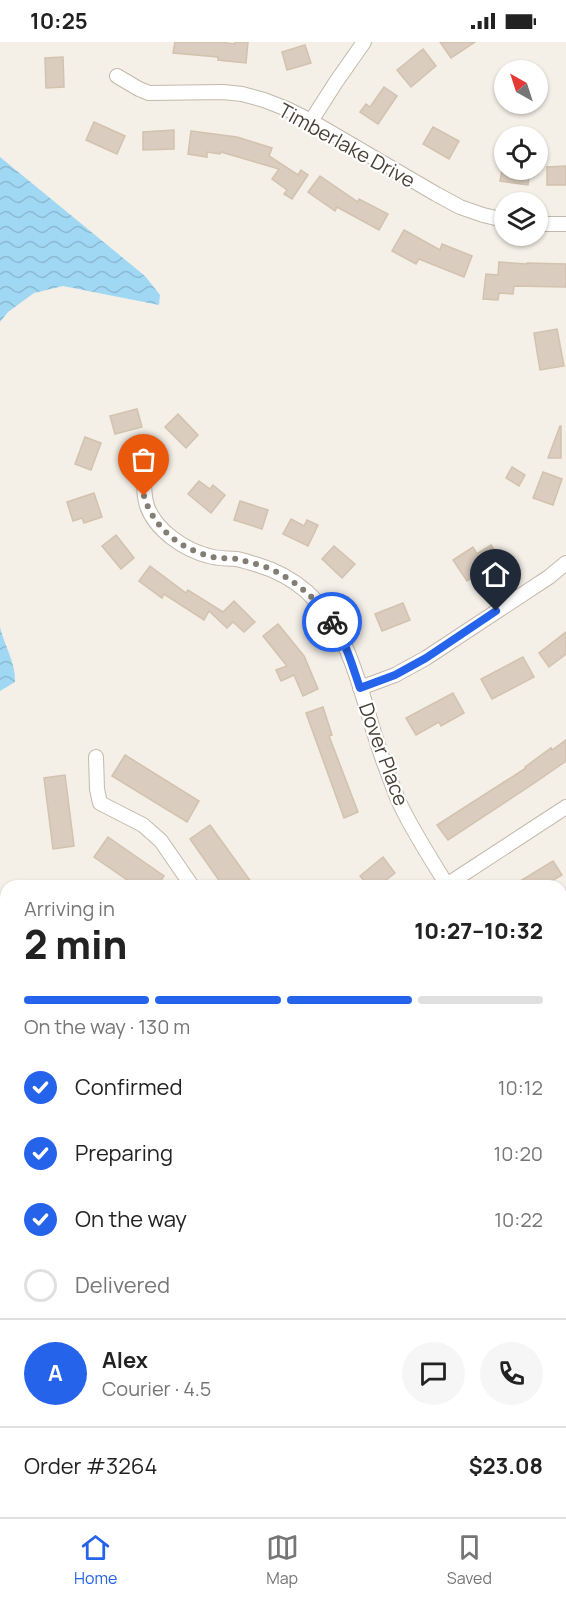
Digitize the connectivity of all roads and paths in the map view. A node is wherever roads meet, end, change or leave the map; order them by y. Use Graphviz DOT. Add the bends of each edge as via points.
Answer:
graph roads {
  1 [pos="364,42"];
  2 [pos="117,76"];
  3 [pos="311,121"];
  4 [pos="494,218"];
  5 [pos="548,224"];
  6 [pos="566,224"];
  7 [pos="144,479"];
  8 [pos="566,563"];
  9 [pos="360,688"];
  10 [pos="96,757"];
  11 [pos="566,807"];
  12 [pos="188,880"];
  13 [pos="442,880"];
  14 [pos="455,880"];
  1 -- 3 [label="street"];
  2 -- 3 [label="street, Timberlake Drive" via="149,93 242,94"];
  3 -- 4 [label="street, Timberlake Drive" via="460,207"];
  5 -- 6 [label="street"];
  7 -- 9 [label="street, Dover Place" via="148,509 176,541 211,557 261,566 305,591 340,633"];
  8 -- 9 [label="street" via="426,658"];
  9 -- 13 [label="street, Dover Place" via="401,805"];
  10 -- 12 [label="street" via="100,803 143,825 160,841"];
  11 -- 14 [label="street"];
}
